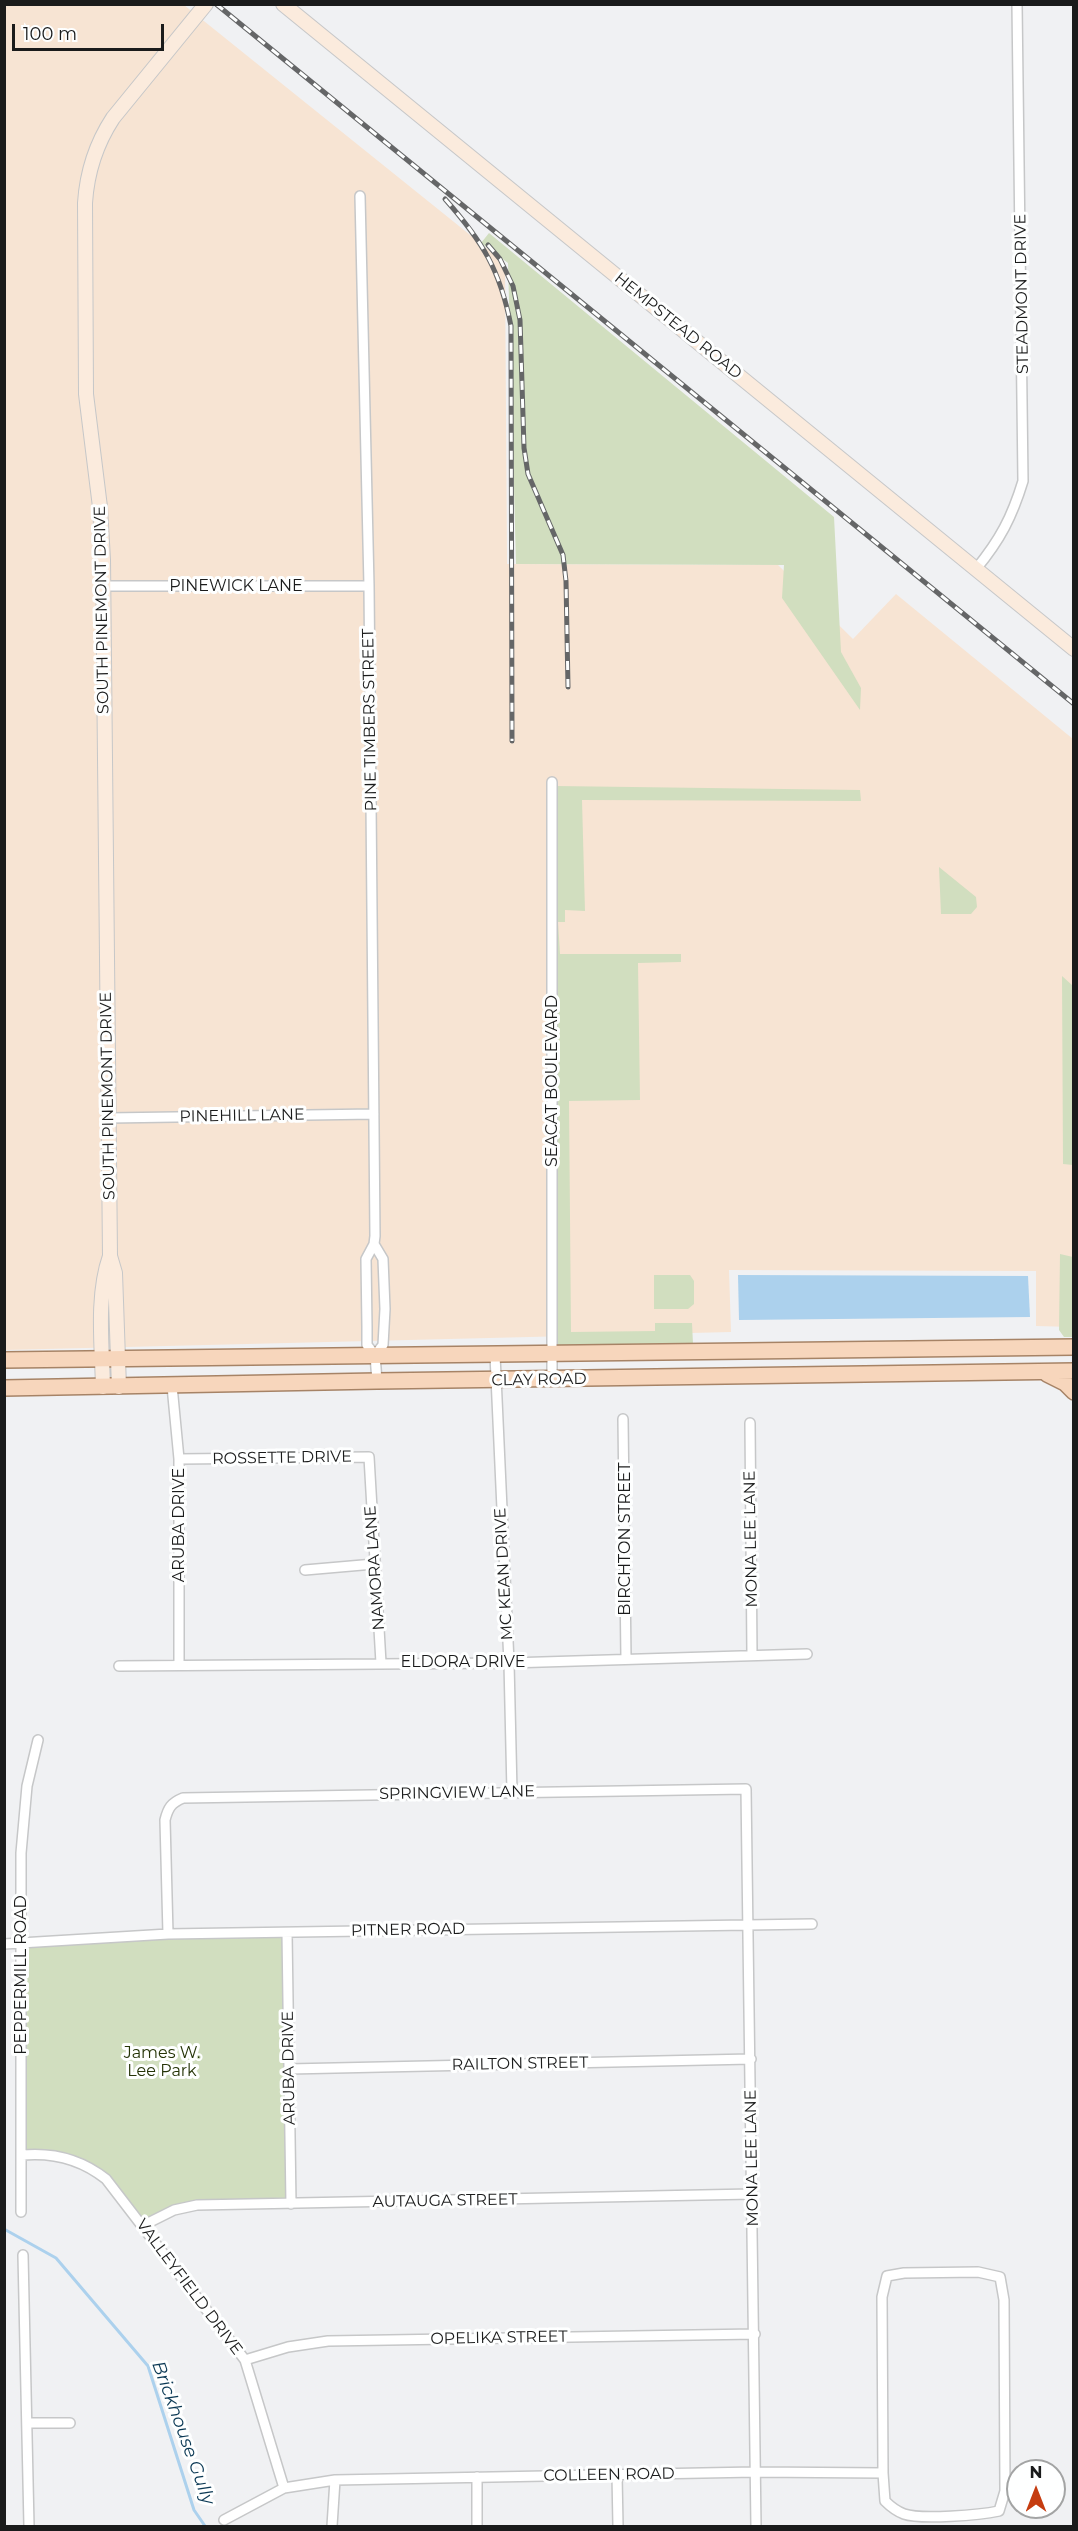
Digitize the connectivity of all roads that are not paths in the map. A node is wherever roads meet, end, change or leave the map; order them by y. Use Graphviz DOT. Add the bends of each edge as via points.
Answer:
graph roads {
  1 [pos="206,4"];
  2 [pos="283,4"];
  3 [pos="1017,4"];
  4 [pos="360,196"];
  5 [pos="976,569"];
  6 [pos="103,586"];
  7 [pos="369,586"];
  8 [pos="1074,649"];
  9 [pos="552,782"];
  10 [pos="374,1114"];
  11 [pos="109,1118"];
  12 [pos="375,1244"];
  13 [pos="110,1256"];
  14 [pos="1074,1347"];
  15 [pos="926,1349"];
  16 [pos="708,1352"];
  17 [pos="375,1355"];
  18 [pos="495,1355"];
  19 [pos="551,1355"];
  20 [pos="102,1359"];
  21 [pos="119,1359"];
  22 [pos="4,1360"];
  23 [pos="1074,1371"];
  24 [pos="1042,1372"];
  25 [pos="927,1373"];
  26 [pos="708,1377"];
  27 [pos="496,1380"];
  28 [pos="552,1380"];
  29 [pos="377,1381"];
  30 [pos="172,1386"];
  31 [pos="103,1387"];
  32 [pos="119,1387"];
  33 [pos="4,1388"];
  34 [pos="1074,1392"];
  35 [pos="623,1419"];
  36 [pos="750,1423"];
  37 [pos="179,1459"];
  38 [pos="370,1473"];
  39 [pos="374,1564"];
  40 [pos="305,1570"];
  41 [pos="807,1654"];
  42 [pos="752,1655"];
  43 [pos="626,1659"];
  44 [pos="381,1662"];
  45 [pos="509,1663"];
  46 [pos="180,1664"];
  47 [pos="119,1666"];
  48 [pos="38,1740"];
  49 [pos="746,1789"];
  50 [pos="512,1792"];
  51 [pos="748,1924"];
  52 [pos="812,1924"];
  53 [pos="287,1933"];
  54 [pos="168,1934"];
  55 [pos="4,1944"];
  56 [pos="20,1944"];
  57 [pos="752,2059"];
  58 [pos="289,2069"];
  59 [pos="22,2155"];
  60 [pos="753,2194"];
  61 [pos="291,2204"];
  62 [pos="21,2212"];
  63 [pos="142,2226"];
  64 [pos="23,2255"];
  65 [pos="755,2334"];
  66 [pos="245,2360"];
  67 [pos="27,2423"];
  68 [pos="70,2423"];
  69 [pos="755,2472"];
  70 [pos="883,2473"];
  71 [pos="617,2475"];
  72 [pos="477,2477"];
  73 [pos="335,2481"];
  74 [pos="284,2488"];
  75 [pos="224,2520"];
  76 [pos="29,2526"];
  77 [pos="332,2526"];
  78 [pos="477,2526"];
  79 [pos="618,2526"];
  80 [pos="756,2526"];
  1 -- 6 [label="street, SOUTH PINEMONT DRIVE" via="100,137 86,187 86,394 100,507"];
  2 -- 5 [label="street, HEMPSTEAD ROAD"];
  3 -- 5 [label="street, STEADMONT DRIVE" via="1023,481 1013,515"];
  4 -- 7 [label="street, PINE TIMBERS STREET"];
  5 -- 8 [label="street, HEMPSTEAD ROAD"];
  6 -- 7 [label="street, PINEWICK LANE"];
  6 -- 11 [label="street, SOUTH PINEMONT DRIVE"];
  7 -- 10 [label="street, PINE TIMBERS STREET"];
  9 -- 19 [label="street, SEACAT BOULEVARD"];
  10 -- 11 [label="street, PINEHILL LANE"];
  10 -- 12 [label="street, PINE TIMBERS STREET"];
  11 -- 13 [label="street, SOUTH PINEMONT DRIVE"];
  12 -- 17 [label="street, PINE TIMBERS STREET" via="383,1259 385,1309 383,1345"];
  12 -- 17 [label="street, PINE TIMBERS STREET" via="366,1259 367,1346"];
  13 -- 20 [label="street, SOUTH PINEMONT DRIVE" via="104,1273"];
  13 -- 21 [label="street, SOUTH PINEMONT DRIVE" via="115,1273"];
  14 -- 15 [label="main road, CLAY ROAD"];
  15 -- 16 [label="main road, CLAY ROAD"];
  15 -- 25 [label="main road"];
  16 -- 19 [label="main road, CLAY ROAD"];
  16 -- 26 [label="main road"];
  17 -- 18 [label="main road, CLAY ROAD"];
  17 -- 21 [label="main road, CLAY ROAD"];
  17 -- 29 [label="street, PINE TIMBERS STREET"];
  18 -- 19 [label="main road, CLAY ROAD"];
  18 -- 27 [label="street, MC KEAN DRIVE"];
  19 -- 28 [label="street, SEACAT BOULEVARD"];
  20 -- 21 [label="main road, CLAY ROAD"];
  20 -- 22 [label="main road, CLAY ROAD"];
  20 -- 31 [label="street, SOUTH PINEMONT DRIVE"];
  21 -- 32 [label="street, SOUTH PINEMONT DRIVE"];
  23 -- 24 [label="main road, CLAY ROAD"];
  24 -- 25 [label="main road, CLAY ROAD"];
  24 -- 34 [label="main road"];
  25 -- 26 [label="main road, CLAY ROAD"];
  26 -- 28 [label="main road, CLAY ROAD"];
  27 -- 28 [label="main road, CLAY ROAD"];
  27 -- 29 [label="main road, CLAY ROAD"];
  27 -- 45 [label="street, MC KEAN DRIVE"];
  29 -- 30 [label="main road, CLAY ROAD"];
  30 -- 32 [label="main road, CLAY ROAD"];
  30 -- 37 [label="street, ARUBA DRIVE"];
  31 -- 32 [label="main road, CLAY ROAD"];
  31 -- 33 [label="main road, CLAY ROAD"];
  35 -- 43 [label="street, BIRCHTON STREET"];
  36 -- 42 [label="street, MONA LEE LANE"];
  37 -- 38 [label="street, ROSSETTE DRIVE" via="369,1458"];
  37 -- 46 [label="street, ARUBA DRIVE"];
  38 -- 39 [label="street, NAMORA LANE"];
  39 -- 40 [label="street"];
  39 -- 44 [label="street, NAMORA LANE"];
  41 -- 42 [label="street, ELDORA DRIVE"];
  42 -- 43 [label="street, ELDORA DRIVE"];
  43 -- 45 [label="street, ELDORA DRIVE"];
  44 -- 45 [label="street, ELDORA DRIVE"];
  44 -- 46 [label="street, ELDORA DRIVE"];
  45 -- 50 [label="street, MC KEAN DRIVE"];
  46 -- 47 [label="street, ELDORA DRIVE"];
  48 -- 56 [label="street, PEPPERMILL ROAD" via="27,1786 21,1853"];
  49 -- 50 [label="street, SPRINGVIEW LANE"];
  49 -- 51 [label="street, MONA LEE LANE"];
  50 -- 54 [label="street, SPRINGVIEW LANE" via="183,1798 173,1802 165,1820"];
  51 -- 52 [label="street, PITNER ROAD"];
  51 -- 53 [label="street, PITNER ROAD"];
  51 -- 57 [label="street, MONA LEE LANE"];
  53 -- 54 [label="street, PITNER ROAD"];
  53 -- 58 [label="street, ARUBA DRIVE"];
  54 -- 56 [label="street, PITNER ROAD"];
  55 -- 56 [label="street, PITNER ROAD"];
  56 -- 59 [label="street, PEPPERMILL ROAD"];
  57 -- 58 [label="street, RAILTON STREET"];
  57 -- 60 [label="street, MONA LEE LANE"];
  58 -- 61 [label="street, ARUBA DRIVE"];
  59 -- 62 [label="street, PEPPERMILL ROAD"];
  59 -- 63 [label="street, VALLEYFIELD DRIVE" via="71,2159 94,2170 106,2179"];
  60 -- 61 [label="street, AUTAUGA STREET"];
  60 -- 65 [label="street, MONA LEE LANE"];
  61 -- 63 [label="street, AUTAUGA STREET" via="197,2205 174,2210"];
  63 -- 66 [label="street, VALLEYFIELD DRIVE"];
  64 -- 67 [label="street"];
  65 -- 66 [label="street, OPELIKA STREET" via="328,2341 288,2347"];
  65 -- 69 [label="street, MONA LEE LANE"];
  66 -- 74 [label="street, VALLEYFIELD DRIVE"];
  67 -- 68 [label="street"];
  67 -- 76 [label="street"];
  69 -- 70 [label="street, COLLEEN ROAD"];
  69 -- 71 [label="street, COLLEEN ROAD"];
  69 -- 80 [label="street, MONA LEE LANE"];
  70 -- 70 [label="street" via="882,2297 887,2276 978,2272 999,2277 1004,2300 1005,2491 999,2511 977,2515 907,2515 885,2501"];
  71 -- 72 [label="street, COLLEEN ROAD"];
  71 -- 79 [label="street"];
  72 -- 73 [label="street, COLLEEN ROAD"];
  72 -- 78 [label="street"];
  73 -- 74 [label="street, COLLEEN ROAD"];
  73 -- 77 [label="street"];
  74 -- 75 [label="street, COLLEEN ROAD"];
}
